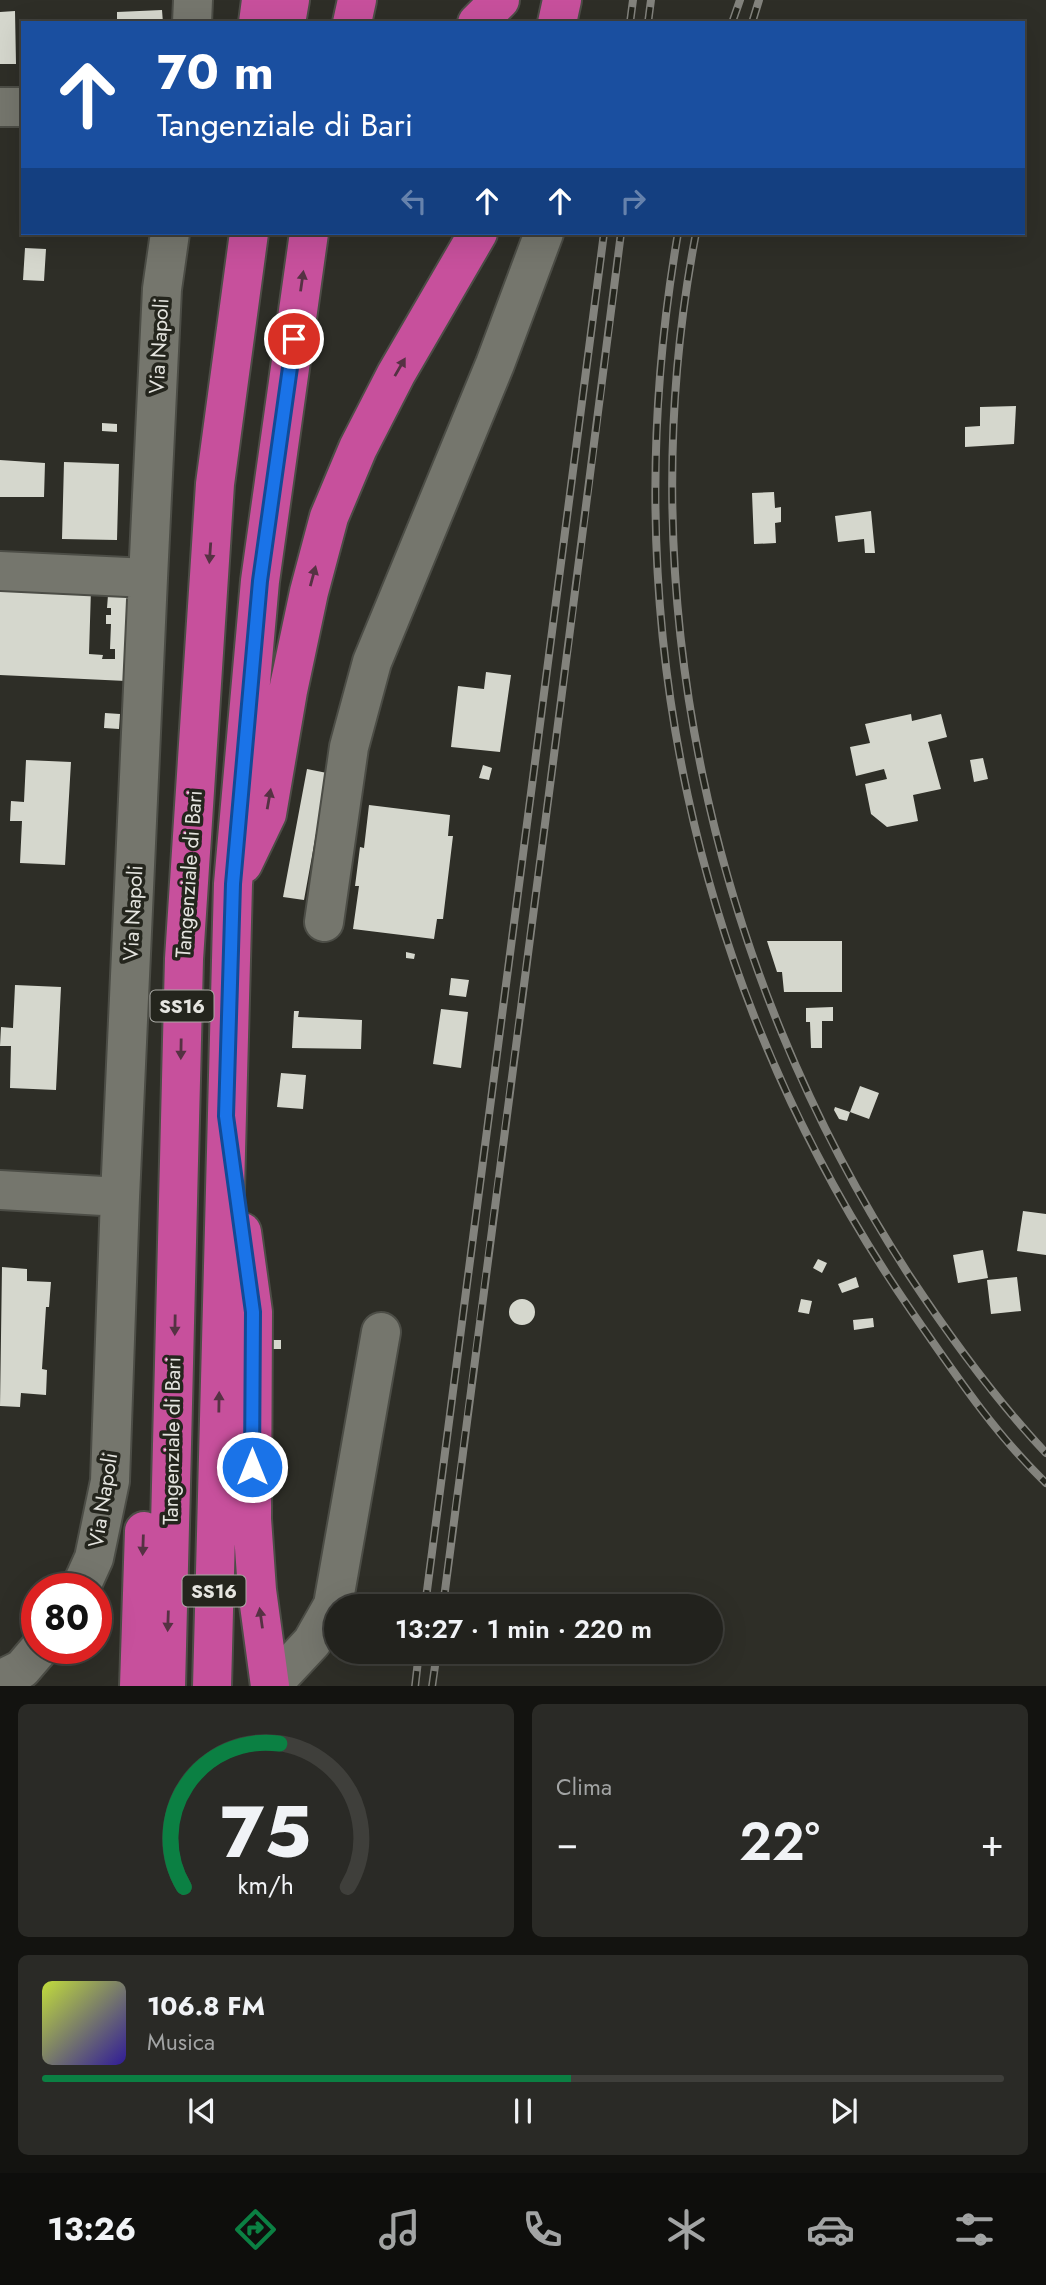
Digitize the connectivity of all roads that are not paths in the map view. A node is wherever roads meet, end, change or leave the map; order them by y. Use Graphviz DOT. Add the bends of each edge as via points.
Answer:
graph roads {
  1 [pos="193,0"];
  2 [pos="261,0"];
  3 [pos="290,0"];
  4 [pos="357,0"];
  5 [pos="500,0"];
  6 [pos="562,0"];
  7 [pos="192,21"];
  8 [pos="258,21"];
  9 [pos="286,21"];
  10 [pos="352,21"];
  11 [pos="479,21"];
  12 [pos="557,21"];
  13 [pos="0,107"];
  14 [pos="21,107"];
  15 [pos="170,235"];
  16 [pos="239,235"];
  17 [pos="249,235"];
  18 [pos="309,235"];
  19 [pos="477,235"];
  20 [pos="543,235"];
  21 [pos="215,485"];
  22 [pos="0,571"];
  23 [pos="148,578"];
  24 [pos="233,884"];
  25 [pos="324,922"];
  26 [pos="226,1116"];
  27 [pos="0,1190"];
  28 [pos="120,1197"];
  29 [pos="177,1211"];
  30 [pos="382,1332"];
  31 [pos="87,1573"];
  32 [pos="26,1664"];
  33 [pos="0,1680"];
  34 [pos="139,1686"];
  35 [pos="166,1686"];
  36 [pos="212,1686"];
  37 [pos="270,1686"];
  1 -- 7 [label="street"];
  2 -- 8 [label="highway"];
  3 -- 9 [label="highway"];
  4 -- 10 [label="highway"];
  5 -- 11 [label="highway"];
  6 -- 12 [label="highway"];
  13 -- 14 [label="street"];
  15 -- 23 [label="street, Via Napoli" via="162,289"];
  16 -- 21 [label="highway"];
  17 -- 21 [label="highway, Tangenziale di Bari / SS16"];
  24 -- 18 [label="highway, SS16, one-way" via="260,581"];
  24 -- 19 [label="highway, one-way" via="267,814 306,604 330,517 396,374"];
  20 -- 25 [label="street" via="372,662 349,747"];
  21 -- 29 [label="highway, Tangenziale di Bari / SS16, one-way" via="184,959"];
  22 -- 23 [label="street"];
  23 -- 28 [label="street, Via Napoli"];
  24 -- 26 [label="highway, SS16"];
  36 -- 26 [label="highway, SS16, one-way"];
  37 -- 26 [label="highway, one-way" via="252,1519 253,1312"];
  27 -- 28 [label="street"];
  28 -- 31 [label="street, Via Napoli" via="110,1481"];
  29 -- 34 [label="highway, one-way" via="150,1301"];
  29 -- 35 [label="highway, Tangenziale di Bari / SS16, one-way"];
  30 -- 37 [label="street" via="332,1605 312,1643"];
  32 -- 33 [label="street"];
}
